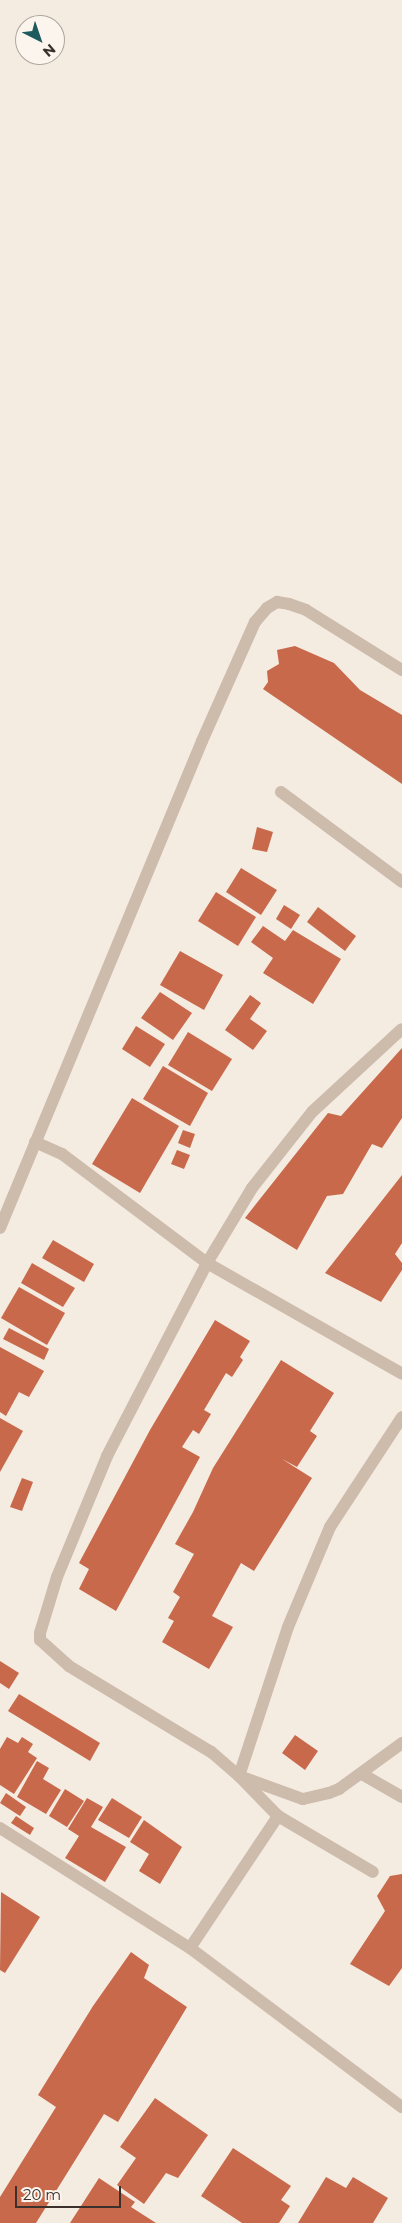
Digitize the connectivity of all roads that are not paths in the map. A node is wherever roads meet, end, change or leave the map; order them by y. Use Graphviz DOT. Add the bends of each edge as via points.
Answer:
graph roads {
  1 [pos="402,670"];
  2 [pos="281,792"];
  3 [pos="402,882"];
  4 [pos="402,1029"];
  5 [pos="35,1142"];
  6 [pos="0,1228"];
  7 [pos="207,1262"];
  8 [pos="402,1374"];
  9 [pos="402,1417"];
  10 [pos="402,1743"];
  11 [pos="362,1774"];
  12 [pos="239,1776"];
  13 [pos="402,1797"];
  14 [pos="278,1816"];
  15 [pos="0,1828"];
  16 [pos="373,1872"];
  17 [pos="190,1948"];
  18 [pos="402,2107"];
  1 -- 5 [label="street" via="306,610 289,604 277,602 255,622"];
  2 -- 3 [label="street"];
  4 -- 7 [label="street" via="312,1112 252,1188"];
  5 -- 6 [label="street"];
  5 -- 7 [label="street" via="62,1154"];
  7 -- 8 [label="street"];
  7 -- 12 [label="street" via="107,1456 57,1577 40,1640 69,1666 211,1752"];
  9 -- 12 [label="street" via="330,1527 288,1627"];
  10 -- 11 [label="street"];
  11 -- 12 [label="street" via="329,1793 303,1799"];
  11 -- 13 [label="street"];
  12 -- 14 [label="street"];
  14 -- 16 [label="street"];
  14 -- 17 [label="street"];
  15 -- 17 [label="street"];
  17 -- 18 [label="street"];
}
